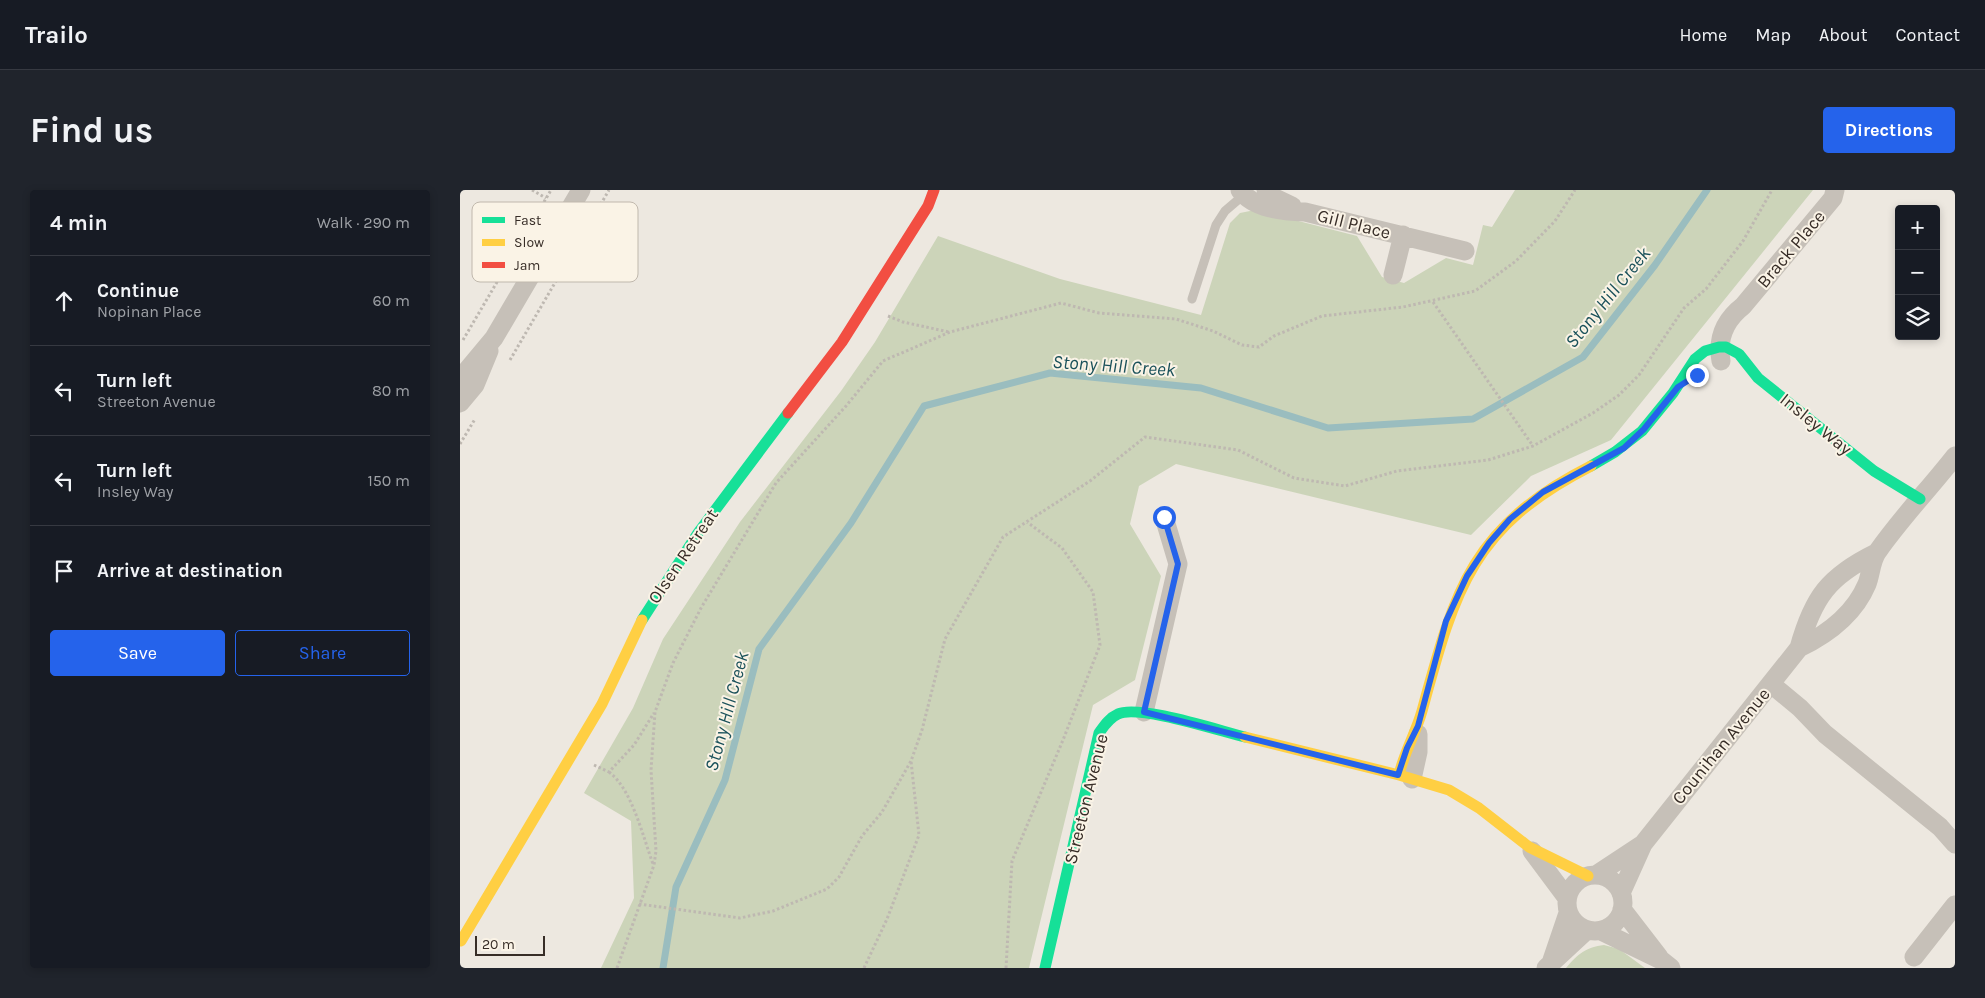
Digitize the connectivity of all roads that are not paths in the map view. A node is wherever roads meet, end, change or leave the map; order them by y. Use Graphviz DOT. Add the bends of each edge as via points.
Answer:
graph roads {
  1 [pos="934,190"];
  2 [pos="1266,190"];
  3 [pos="1835,190"];
  4 [pos="1244,192"];
  5 [pos="1304,212"];
  6 [pos="1403,236"];
  7 [pos="1465,251"];
  8 [pos="1393,275"];
  9 [pos="525,282"];
  10 [pos="1192,299"];
  11 [pos="494,338"];
  12 [pos="1723,352"];
  13 [pos="1758,378"];
  14 [pos="460,379"];
  15 [pos="1678,387"];
  16 [pos="460,403"];
  17 [pos="1955,456"];
  18 [pos="1874,470"];
  19 [pos="1916,504"];
  20 [pos="1164,517"];
  21 [pos="1876,553"];
  22 [pos="1799,648"];
  23 [pos="1767,689"];
  24 [pos="1144,712"];
  25 [pos="1418,726"];
  26 [pos="1405,777"];
  27 [pos="1948,830"];
  28 [pos="1643,844"];
  29 [pos="1955,844"];
  30 [pos="1529,847"];
  31 [pos="1592,876"];
  32 [pos="1622,901"];
  33 [pos="1568,906"];
  34 [pos="1955,906"];
  35 [pos="1594,931"];
  36 [pos="461,941"];
  37 [pos="1914,958"];
  38 [pos="1666,964"];
  39 [pos="1549,965"];
  40 [pos="1045,968"];
  1 -- 36 [label="street, Olsen Retreat" via="928,206 842,342 698,533 648,608 602,704"];
  2 -- 5 [label="street, Gill Place"];
  3 -- 12 [label="street, Brack Place" via="1832,198 1743,306 1732,315 1724,327"];
  4 -- 5 [label="street, Gill Place" via="1259,204"];
  4 -- 10 [label="lane, Gill Place" via="1216,225"];
  5 -- 6 [label="street, Gill Place"];
  6 -- 7 [label="street, Gill Place"];
  6 -- 8 [label="street, Gill Place"];
  9 -- 11 [label="street"];
  11 -- 14 [label="street"];
  11 -- 16 [label="street" via="475,385"];
  12 -- 13 [label="street, Insley Way"];
  12 -- 15 [label="street"];
  13 -- 18 [label="street, Insley Way"];
  15 -- 25 [label="street" via="1624,448 1543,492 1510,519 1489,543 1467,576 1446,621"];
  17 -- 19 [label="street, Counihan Avenue"];
  18 -- 19 [label="street, Insley Way"];
  19 -- 21 [label="street, Counihan Avenue"];
  20 -- 24 [label="street" via="1178,564"];
  21 -- 22 [label="street, Counihan Avenue" via="1867,584 1853,609 1838,625"];
  21 -- 22 [label="street, Counihan Avenue" via="1851,566 1820,594 1807,619"];
  22 -- 23 [label="street, Counihan Avenue"];
  23 -- 27 [label="street" via="1794,716 1825,734"];
  23 -- 28 [label="street, Counihan Avenue"];
  24 -- 26 [label="street, Streeton Avenue"];
  24 -- 40 [label="street, Streeton Avenue" via="1122,710 1109,718 1100,733"];
  25 -- 26 [label="street" via="1418,752"];
  26 -- 30 [label="street, Streeton Avenue" via="1448,790 1479,808"];
  27 -- 29 [label="street"];
  28 -- 31 [label="street, Counihan Avenue"];
  28 -- 32 [label="street, Counihan Avenue"];
  30 -- 31 [label="street, Streeton Avenue"];
  30 -- 33 [label="street, Streeton Avenue"];
  31 -- 32 [label="street" via="1611,880"];
  31 -- 33 [label="street" via="1574,884"];
  32 -- 35 [label="street" via="1615,923"];
  32 -- 38 [label="street"];
  33 -- 35 [label="street" via="1578,926"];
  33 -- 39 [label="street"];
  34 -- 37 [label="street"];
  35 -- 38 [label="street"];
  35 -- 39 [label="street"];
}
